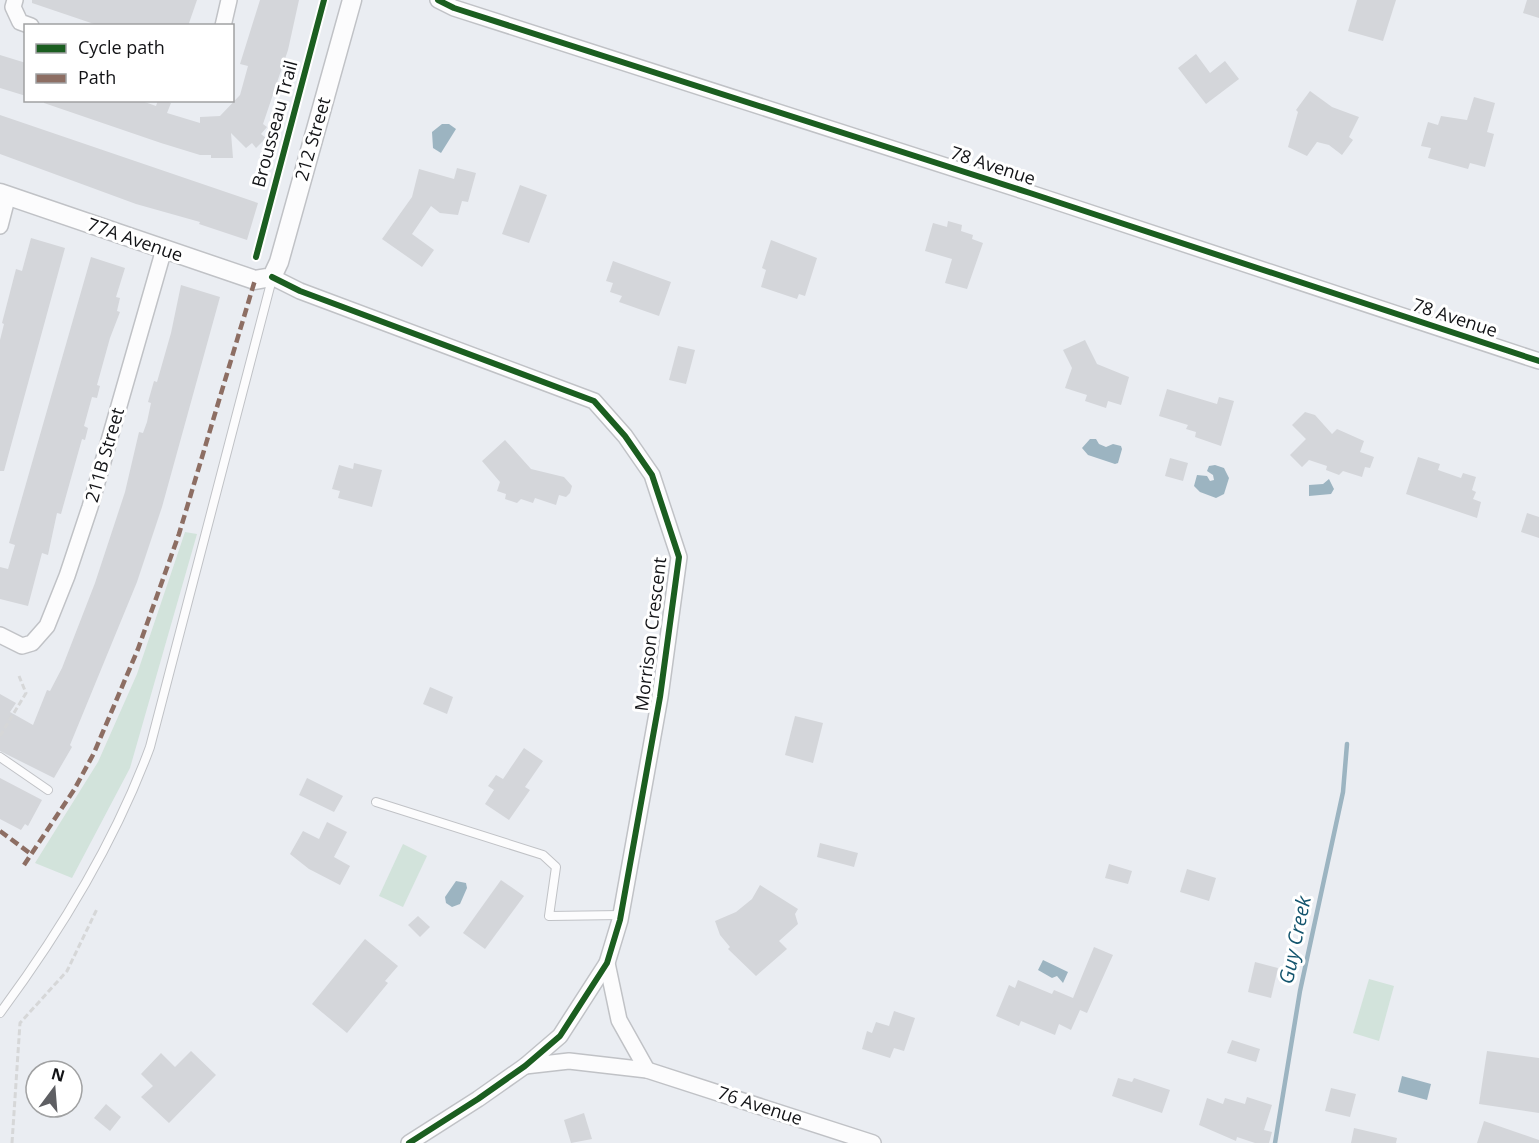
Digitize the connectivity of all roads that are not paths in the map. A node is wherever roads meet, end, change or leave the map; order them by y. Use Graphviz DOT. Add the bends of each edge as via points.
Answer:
graph roads {
  1 [pos="15,0"];
  2 [pos="229,0"];
  3 [pos="352,0"];
  4 [pos="438,0"];
  5 [pos="25,24"];
  6 [pos="224,24"];
  7 [pos="4,194"];
  8 [pos="0,226"];
  9 [pos="164,249"];
  10 [pos="272,277"];
  11 [pos="1539,361"];
  12 [pos="0,635"];
  13 [pos="0,758"];
  14 [pos="48,790"];
  15 [pos="376,802"];
  16 [pos="621,915"];
  17 [pos="607,963"];
  18 [pos="0,1013"];
  19 [pos="525,1066"];
  20 [pos="647,1070"];
  21 [pos="409,1143"];
  22 [pos="873,1143"];
  1 -- 5 [label="street" via="13,7"];
  2 -- 6 [label="street"];
  3 -- 10 [label="street, 212 Street"];
  4 -- 11 [label="street, 78 Avenue"];
  7 -- 8 [label="street"];
  7 -- 9 [label="street, 77A Avenue"];
  9 -- 10 [label="street, 77A Avenue" via="255,280"];
  9 -- 12 [label="street, 211B Street" via="90,507 47,626 32,643 22,646"];
  10 -- 16 [label="street, Morrison Crescent" via="300,291 594,401 652,475 679,557 660,696"];
  10 -- 18 [label="lane" via="143,766 81,890"];
  13 -- 14 [label="lane"];
  15 -- 16 [label="lane" via="543,855 556,867 549,916"];
  16 -- 17 [label="street, Morrison Crescent"];
  17 -- 19 [label="street, Morrison Crescent" via="560,1036"];
  17 -- 20 [label="street" via="619,1020"];
  19 -- 20 [label="street, 76 Avenue" via="569,1061"];
  19 -- 21 [label="street, Morrison Crescent"];
  20 -- 22 [label="street, 76 Avenue"];
}
